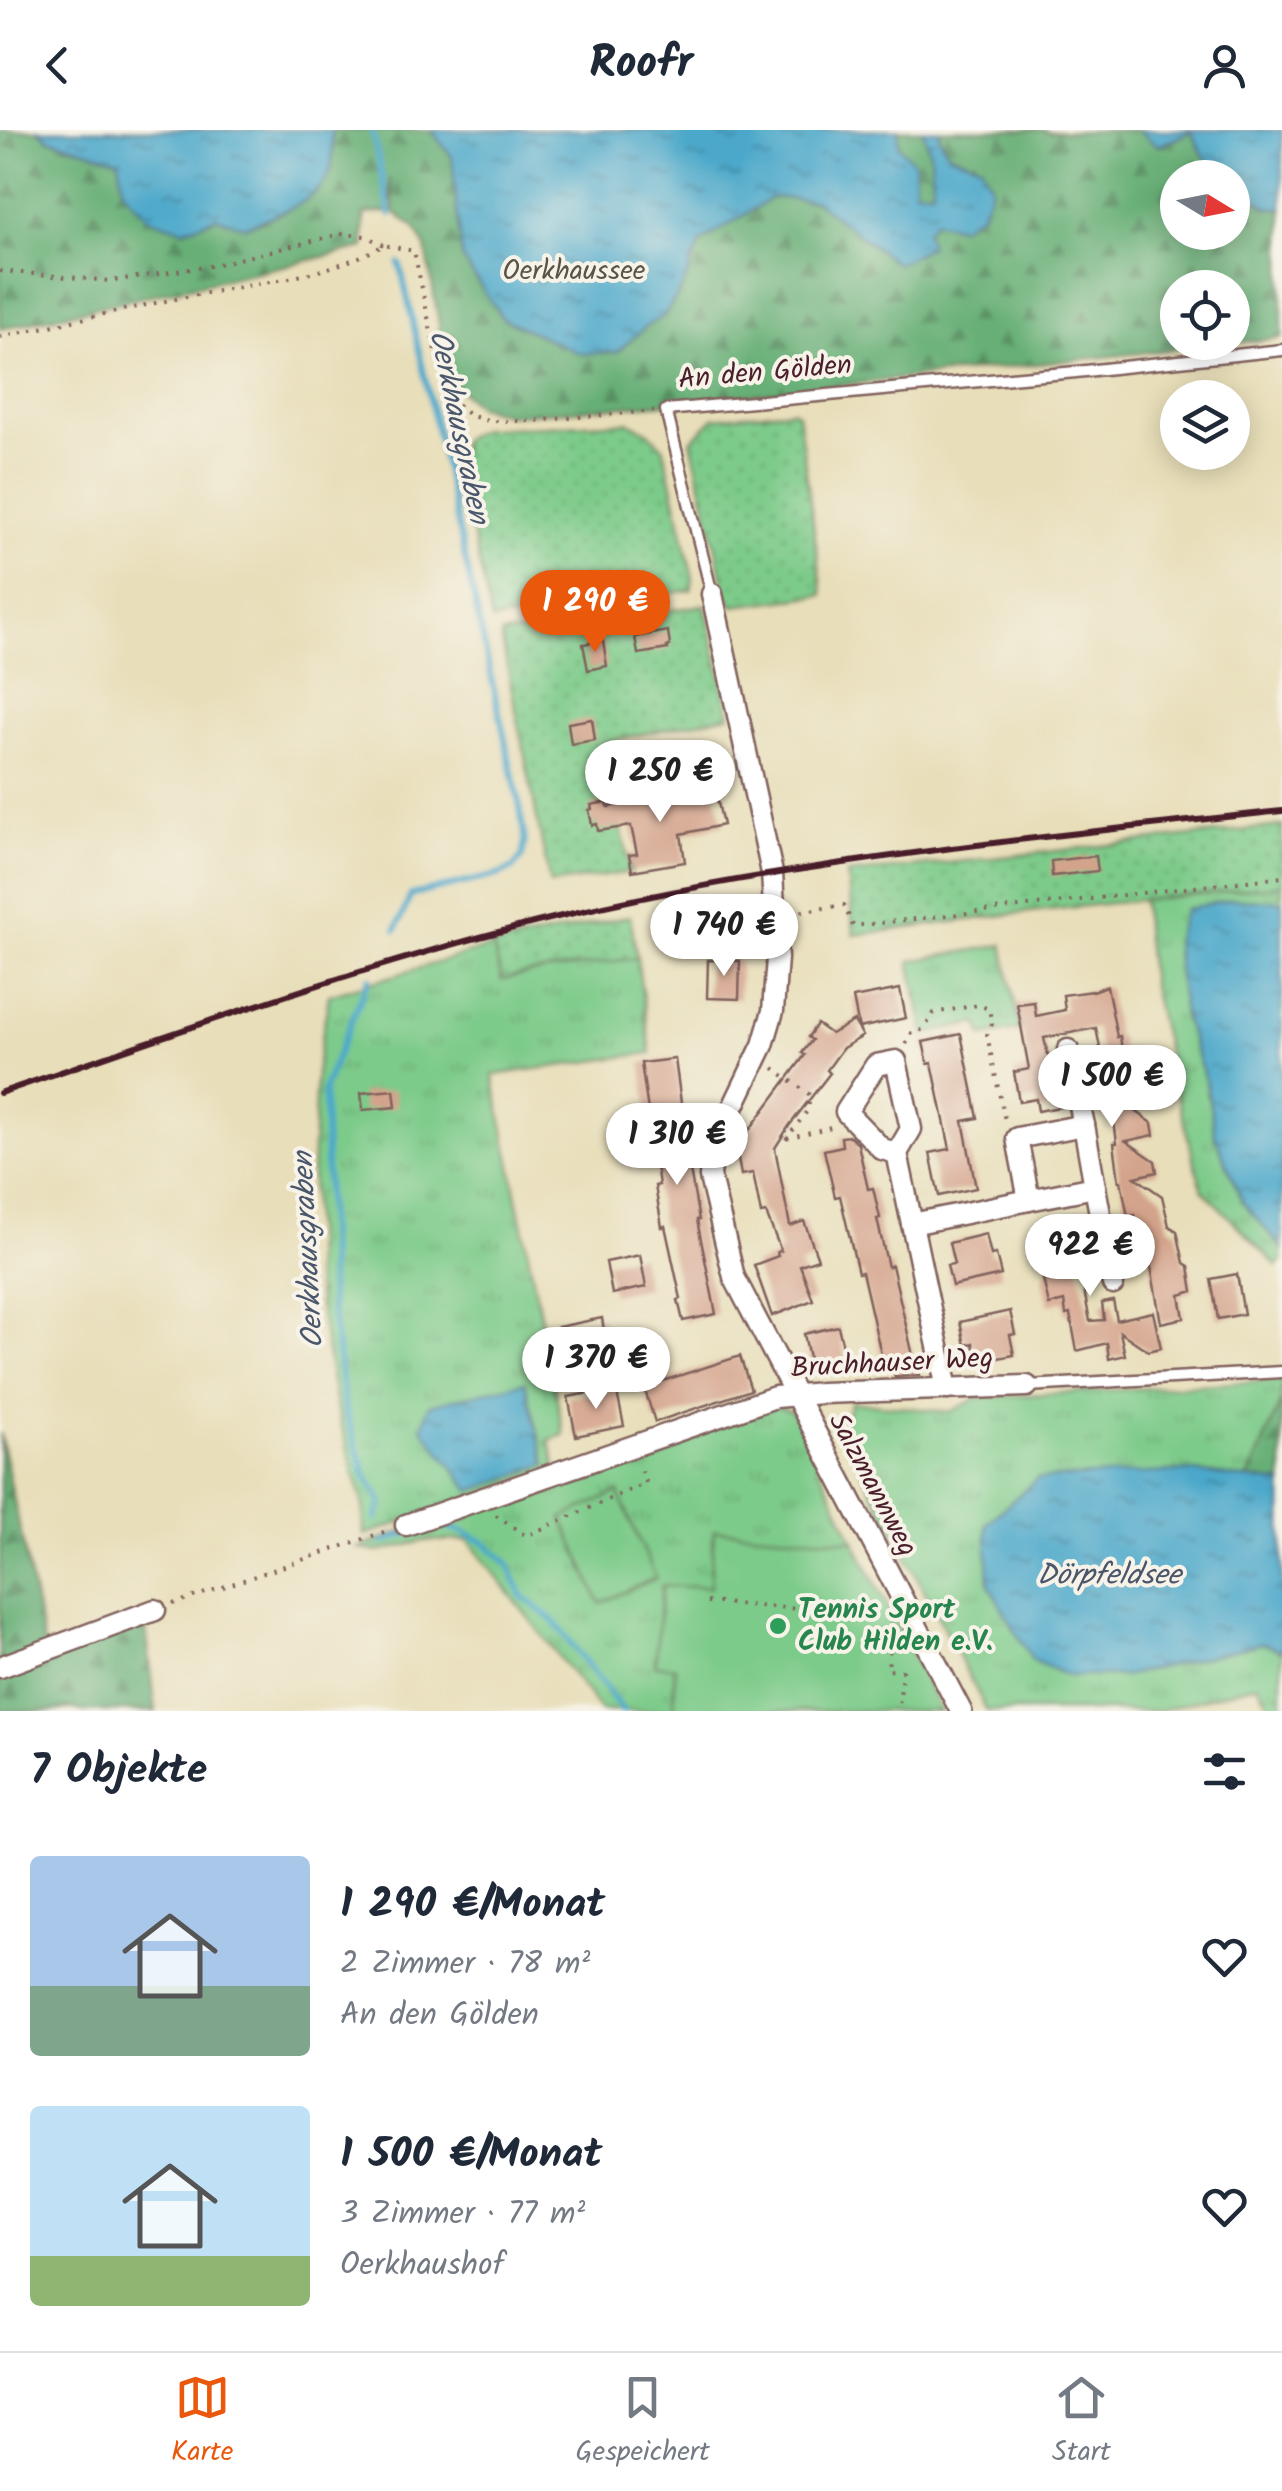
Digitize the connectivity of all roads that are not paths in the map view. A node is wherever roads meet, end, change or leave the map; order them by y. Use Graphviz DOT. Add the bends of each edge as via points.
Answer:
graph roads {
  1 [pos="1282,350"];
  2 [pos="712,594"];
  3 [pos="772,873"];
  4 [pos="1068,1050"];
  5 [pos="1084,1126"];
  6 [pos="897,1153"];
  7 [pos="1095,1187"];
  8 [pos="1029,1200"];
  9 [pos="912,1224"];
  10 [pos="1113,1284"];
  11 [pos="1282,1372"];
  12 [pos="1028,1386"];
  13 [pos="948,1389"];
  14 [pos="795,1396"];
  15 [pos="406,1525"];
  16 [pos="155,1610"];
  17 [pos="0,1668"];
  18 [pos="956,1709"];
  1 -- 2 [label="lane, An den Gölden" via="666,410"];
  2 -- 3 [label="street, An den Gölden"];
  3 -- 14 [label="street, Salzmannweg" via="773,1011 764,1045 712,1152 710,1177 734,1277"];
  4 -- 5 [label="street"];
  5 -- 7 [label="street"];
  5 -- 8 [label="street" via="1017,1138"];
  6 -- 6 [label="street" via="910,1129 896,1061 876,1065 846,1112 882,1149"];
  6 -- 9 [label="street"];
  7 -- 8 [label="street"];
  7 -- 10 [label="street"];
  8 -- 9 [label="street"];
  9 -- 13 [label="street"];
  11 -- 12 [label="lane, Bruchhauser Weg"];
  12 -- 13 [label="street, Bruchhauser Weg"];
  13 -- 14 [label="street, Bruchhauser Weg"];
  14 -- 15 [label="street, Bruchhauser Weg"];
  14 -- 18 [label="street, Salzmannweg"];
  16 -- 17 [label="street"];
}
